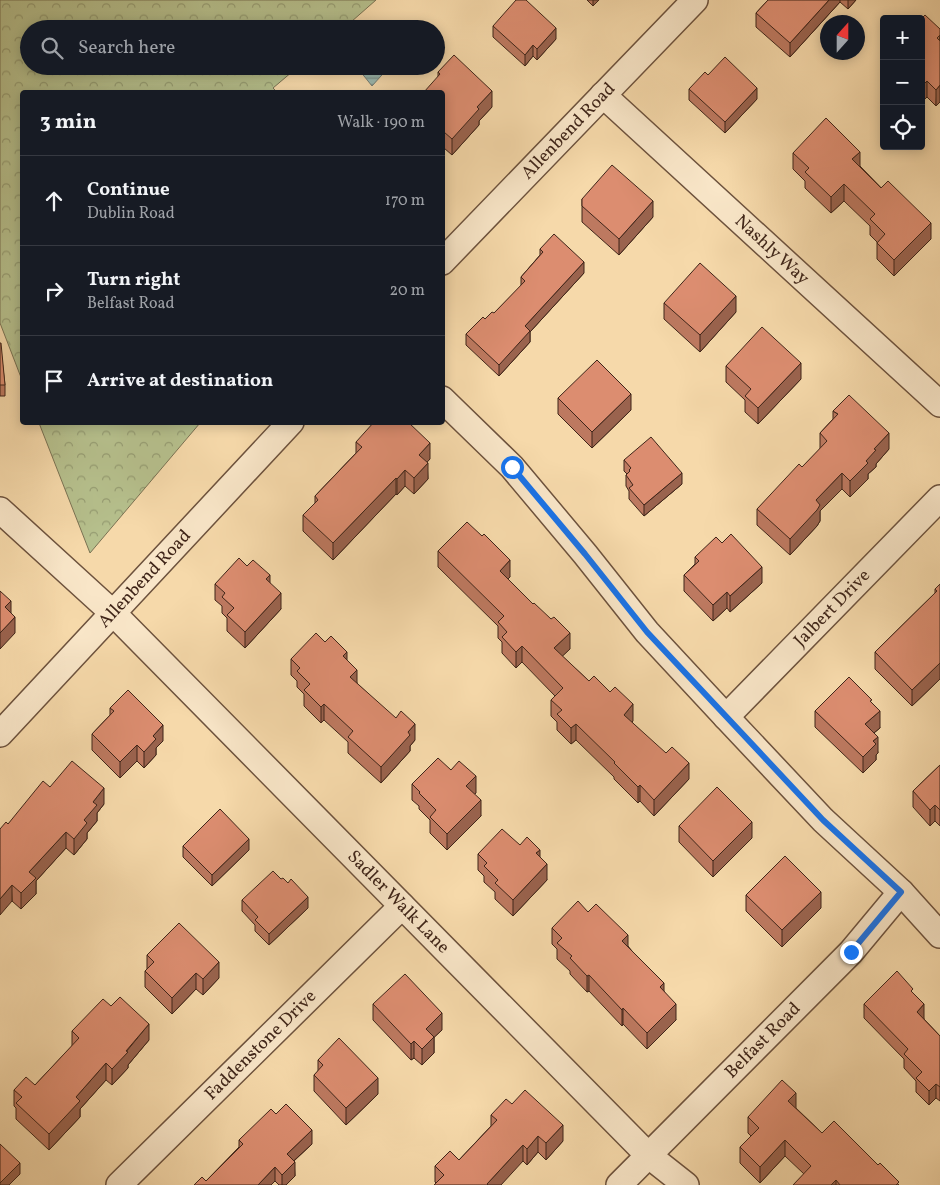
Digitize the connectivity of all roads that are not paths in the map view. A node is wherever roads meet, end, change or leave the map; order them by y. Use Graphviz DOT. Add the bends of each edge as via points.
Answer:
graph roads {
  1 [pos="695,0"];
  2 [pos="603,95"];
  3 [pos="445,259"];
  4 [pos="445,402"];
  5 [pos="940,404"];
  6 [pos="288,425"];
  7 [pos="940,498"];
  8 [pos="0,510"];
  9 [pos="114,614"];
  10 [pos="726,717"];
  11 [pos="0,734"];
  12 [pos="901,892"];
  13 [pos="402,906"];
  14 [pos="940,935"];
  15 [pos="648,1155"];
  16 [pos="119,1185"];
  17 [pos="618,1185"];
  18 [pos="686,1185"];
  1 -- 2 [label="street, Allenbend Road"];
  2 -- 3 [label="street, Allenbend Road"];
  2 -- 5 [label="street, Nashly Way"];
  4 -- 10 [label="street" via="512,467 647,632"];
  6 -- 9 [label="street, Allenbend Road"];
  7 -- 10 [label="street, Jalbert Drive"];
  8 -- 9 [label="street, Sadler Walk Lane"];
  9 -- 11 [label="street, Allenbend Road"];
  9 -- 13 [label="street, Sadler Walk Lane"];
  10 -- 12 [label="street" via="823,820"];
  12 -- 14 [label="street"];
  12 -- 15 [label="street, Belfast Road" via="851,952"];
  13 -- 15 [label="street, Sadler Walk Lane"];
  13 -- 16 [label="street, Faddenstone Drive"];
  15 -- 17 [label="street, Belfast Road"];
  15 -- 18 [label="street, Sadler Walk Lane"];
}
